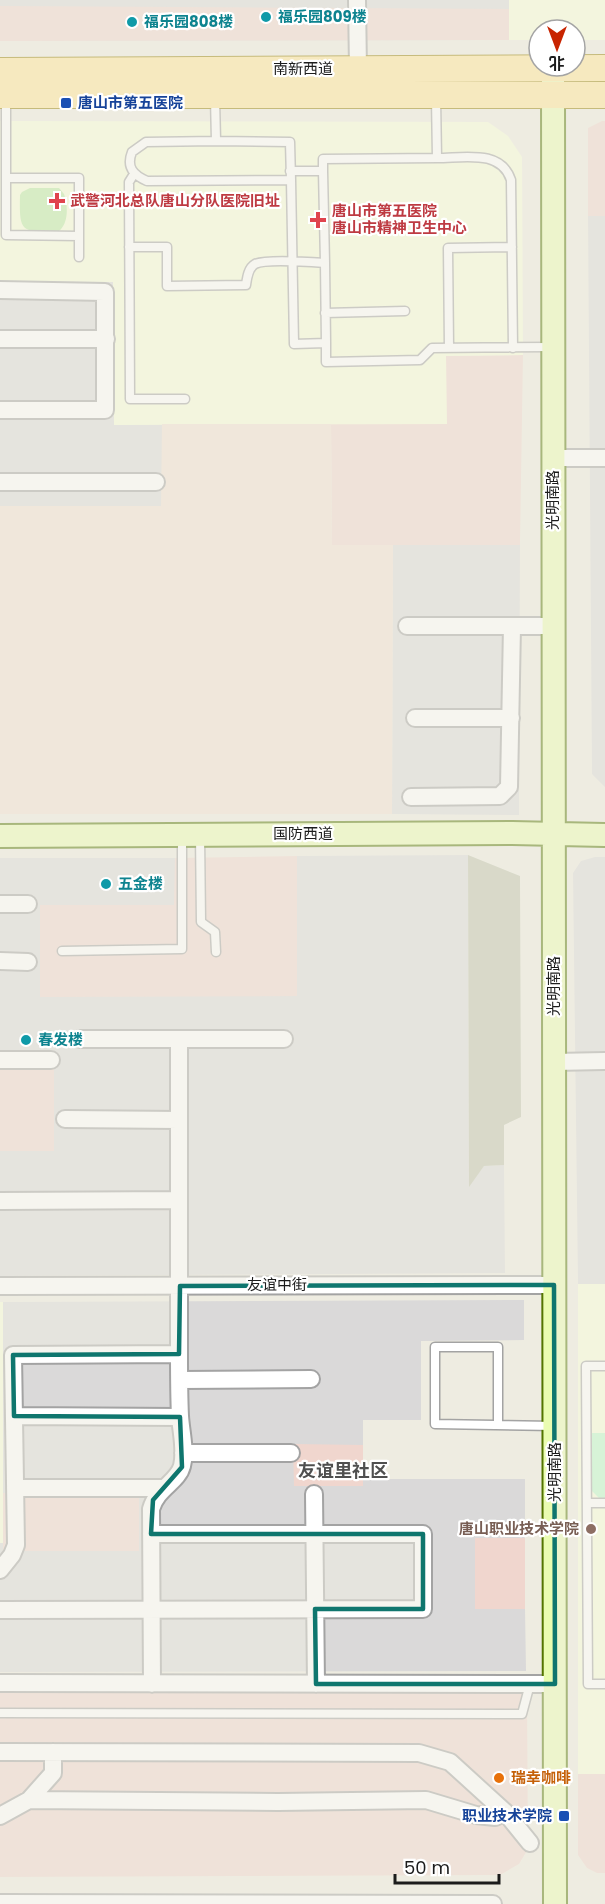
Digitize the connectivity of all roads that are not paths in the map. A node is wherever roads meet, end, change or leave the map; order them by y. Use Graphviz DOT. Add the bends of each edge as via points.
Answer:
graph roads {
  1 [pos="357,0"];
  2 [pos="527,68"];
  3 [pos="587,68"];
  4 [pos="605,68"];
  5 [pos="357,69"];
  6 [pos="553,78"];
  7 [pos="2,87"];
  8 [pos="215,95"];
  9 [pos="436,95"];
  10 [pos="553,95"];
  11 [pos="605,95"];
  12 [pos="216,141"];
  13 [pos="437,158"];
  14 [pos="323,171"];
  15 [pos="134,174"];
  16 [pos="291,175"];
  17 [pos="6,178"];
  18 [pos="80,236"];
  19 [pos="129,247"];
  20 [pos="512,247"];
  21 [pos="80,257"];
  22 [pos="292,262"];
  23 [pos="324,262"];
  24 [pos="0,290"];
  25 [pos="405,311"];
  26 [pos="325,312"];
  27 [pos="0,339"];
  28 [pos="106,339"];
  29 [pos="326,344"];
  30 [pos="553,347"];
  31 [pos="449,348"];
  32 [pos="513,348"];
  33 [pos="185,399"];
  34 [pos="0,410"];
  35 [pos="553,458"];
  36 [pos="605,458"];
  37 [pos="0,482"];
  38 [pos="156,482"];
  39 [pos="407,626"];
  40 [pos="512,626"];
  41 [pos="553,626"];
  42 [pos="415,718"];
  43 [pos="511,718"];
  44 [pos="411,797"];
  45 [pos="191,835"];
  46 [pos="553,835"];
  47 [pos="605,835"];
  48 [pos="0,836"];
  49 [pos="0,904"];
  50 [pos="28,904"];
  51 [pos="62,951"];
  52 [pos="216,952"];
  53 [pos="0,961"];
  54 [pos="28,962"];
  55 [pos="80,1039"];
  56 [pos="179,1039"];
  57 [pos="284,1039"];
  58 [pos="0,1060"];
  59 [pos="51,1060"];
  60 [pos="605,1061"];
  61 [pos="554,1062"];
  62 [pos="65,1119"];
  63 [pos="179,1120"];
  64 [pos="180,1200"];
  65 [pos="0,1201"];
  66 [pos="555,1285"];
  67 [pos="0,1286"];
  68 [pos="180,1286"];
  69 [pos="179,1354"];
  70 [pos="605,1366"];
  71 [pos="311,1379"];
  72 [pos="180,1380"];
  73 [pos="14,1416"];
  74 [pos="180,1417"];
  75 [pos="498,1425"];
  76 [pos="555,1426"];
  77 [pos="183,1453"];
  78 [pos="291,1453"];
  79 [pos="15,1488"];
  80 [pos="163,1488"];
  81 [pos="314,1494"];
  82 [pos="587,1503"];
  83 [pos="605,1503"];
  84 [pos="151,1534"];
  85 [pos="315,1534"];
  86 [pos="0,1570"];
  87 [pos="152,1609"];
  88 [pos="315,1609"];
  89 [pos="0,1610"];
  90 [pos="0,1683"];
  91 [pos="152,1684"];
  92 [pos="316,1684"];
  93 [pos="530,1684"];
  94 [pos="555,1684"];
  95 [pos="605,1684"];
  96 [pos="0,1713"];
  97 [pos="0,1752"];
  98 [pos="53,1752"];
  99 [pos="53,1773"];
  100 [pos="30,1800"];
  101 [pos="70,1800"];
  102 [pos="505,1812"];
  103 [pos="0,1816"];
  104 [pos="530,1843"];
  105 [pos="0,1903"];
  106 [pos="493,1904"];
  107 [pos="555,1904"];
  1 -- 5 [label="street"];
  2 -- 5 [label="main road, 南新西道"];
  3 -- 4 [label="main road, 南新西道"];
  5 -- 7 [label="main road, 南新西道"];
  6 -- 10 [label="main road, 光明南路"];
  7 -- 8 [label="main road, 南新西道"];
  7 -- 17 [label="lane"];
  8 -- 9 [label="main road, 南新西道"];
  8 -- 12 [label="lane"];
  9 -- 10 [label="main road, 南新西道"];
  9 -- 13 [label="lane"];
  10 -- 11 [label="main road, 南新西道"];
  10 -- 30 [label="main road, 光明南路"];
  12 -- 15 [label="lane" via="146,142 130,158"];
  12 -- 16 [label="lane" via="290,142"];
  13 -- 14 [label="lane" via="323,159"];
  13 -- 20 [label="lane" via="488,158 507,169 511,180"];
  14 -- 16 [label="lane"];
  14 -- 23 [label="lane"];
  15 -- 16 [label="lane" via="147,181"];
  15 -- 19 [label="lane" via="129,182"];
  16 -- 22 [label="lane"];
  17 -- 18 [label="lane" via="79,178"];
  17 -- 18 [label="lane" via="6,236"];
  18 -- 21 [label="lane"];
  19 -- 22 [label="lane" via="167,247 167,286 246,285 250,268 257,263"];
  19 -- 33 [label="lane" via="130,399"];
  20 -- 31 [label="lane" via="448,248"];
  20 -- 32 [label="lane"];
  22 -- 23 [label="lane"];
  22 -- 29 [label="lane" via="294,344"];
  23 -- 26 [label="lane"];
  24 -- 28 [label="street" via="105,292"];
  25 -- 26 [label="lane"];
  26 -- 29 [label="lane"];
  27 -- 28 [label="street"];
  28 -- 34 [label="street" via="105,410"];
  29 -- 31 [label="lane" via="326,362 420,360 432,348"];
  30 -- 32 [label="lane"];
  30 -- 35 [label="main road, 光明南路"];
  31 -- 32 [label="lane"];
  35 -- 36 [label="street"];
  35 -- 41 [label="main road, 光明南路"];
  37 -- 38 [label="street"];
  39 -- 40 [label="street"];
  40 -- 41 [label="street"];
  40 -- 43 [label="street"];
  41 -- 46 [label="main road, 光明南路"];
  42 -- 43 [label="street"];
  43 -- 44 [label="street" via="509,787 500,796"];
  45 -- 46 [label="main road, 国防西道"];
  45 -- 48 [label="main road, 国防西道"];
  45 -- 51 [label="lane" via="182,949"];
  45 -- 52 [label="lane" via="201,922 215,932"];
  46 -- 47 [label="main road, 国防西道"];
  46 -- 61 [label="main road, 光明南路"];
  49 -- 50 [label="street"];
  53 -- 54 [label="street"];
  55 -- 56 [label="street"];
  56 -- 57 [label="street"];
  56 -- 63 [label="street"];
  58 -- 59 [label="street"];
  60 -- 61 [label="street"];
  61 -- 66 [label="main road, 光明南路"];
  62 -- 63 [label="street"];
  63 -- 64 [label="street"];
  64 -- 65 [label="street"];
  64 -- 68 [label="street"];
  66 -- 68 [label="street, 友谊中街"];
  66 -- 76 [label="main road, 光明南路"];
  67 -- 68 [label="street, 友谊中街"];
  68 -- 69 [label="street"];
  69 -- 72 [label="street"];
  69 -- 73 [label="street" via="13,1355"];
  70 -- 82 [label="lane" via="586,1366"];
  71 -- 72 [label="street"];
  72 -- 74 [label="street"];
  73 -- 74 [label="street"];
  73 -- 79 [label="street"];
  74 -- 77 [label="street"];
  75 -- 75 [label="lane" via="435,1424 435,1347 498,1347"];
  75 -- 76 [label="lane"];
  76 -- 94 [label="main road, 光明南路"];
  77 -- 78 [label="street"];
  77 -- 80 [label="street" via="178,1476"];
  79 -- 80 [label="street"];
  79 -- 86 [label="street" via="16,1545"];
  80 -- 84 [label="street" via="153,1500"];
  81 -- 85 [label="street"];
  82 -- 83 [label="lane"];
  82 -- 95 [label="lane" via="588,1684"];
  84 -- 85 [label="street"];
  84 -- 87 [label="street"];
  85 -- 88 [label="street"];
  85 -- 88 [label="street" via="423,1534 423,1609"];
  87 -- 88 [label="street"];
  87 -- 89 [label="street"];
  87 -- 91 [label="street"];
  88 -- 92 [label="street"];
  90 -- 91 [label="street"];
  91 -- 92 [label="street"];
  92 -- 93 [label="street"];
  93 -- 94 [label="street"];
  93 -- 96 [label="lane" via="522,1714"];
  94 -- 107 [label="main road, 光明南路"];
  97 -- 98 [label="street"];
  98 -- 99 [label="street"];
  98 -- 102 [label="street" via="419,1753 450,1762"];
  99 -- 100 [label="street"];
  99 -- 101 [label="street"];
  100 -- 101 [label="street"];
  100 -- 103 [label="street"];
  101 -- 102 [label="street" via="426,1800 476,1815 495,1817"];
  102 -- 104 [label="street"];
  105 -- 106 [label="street"];
}
